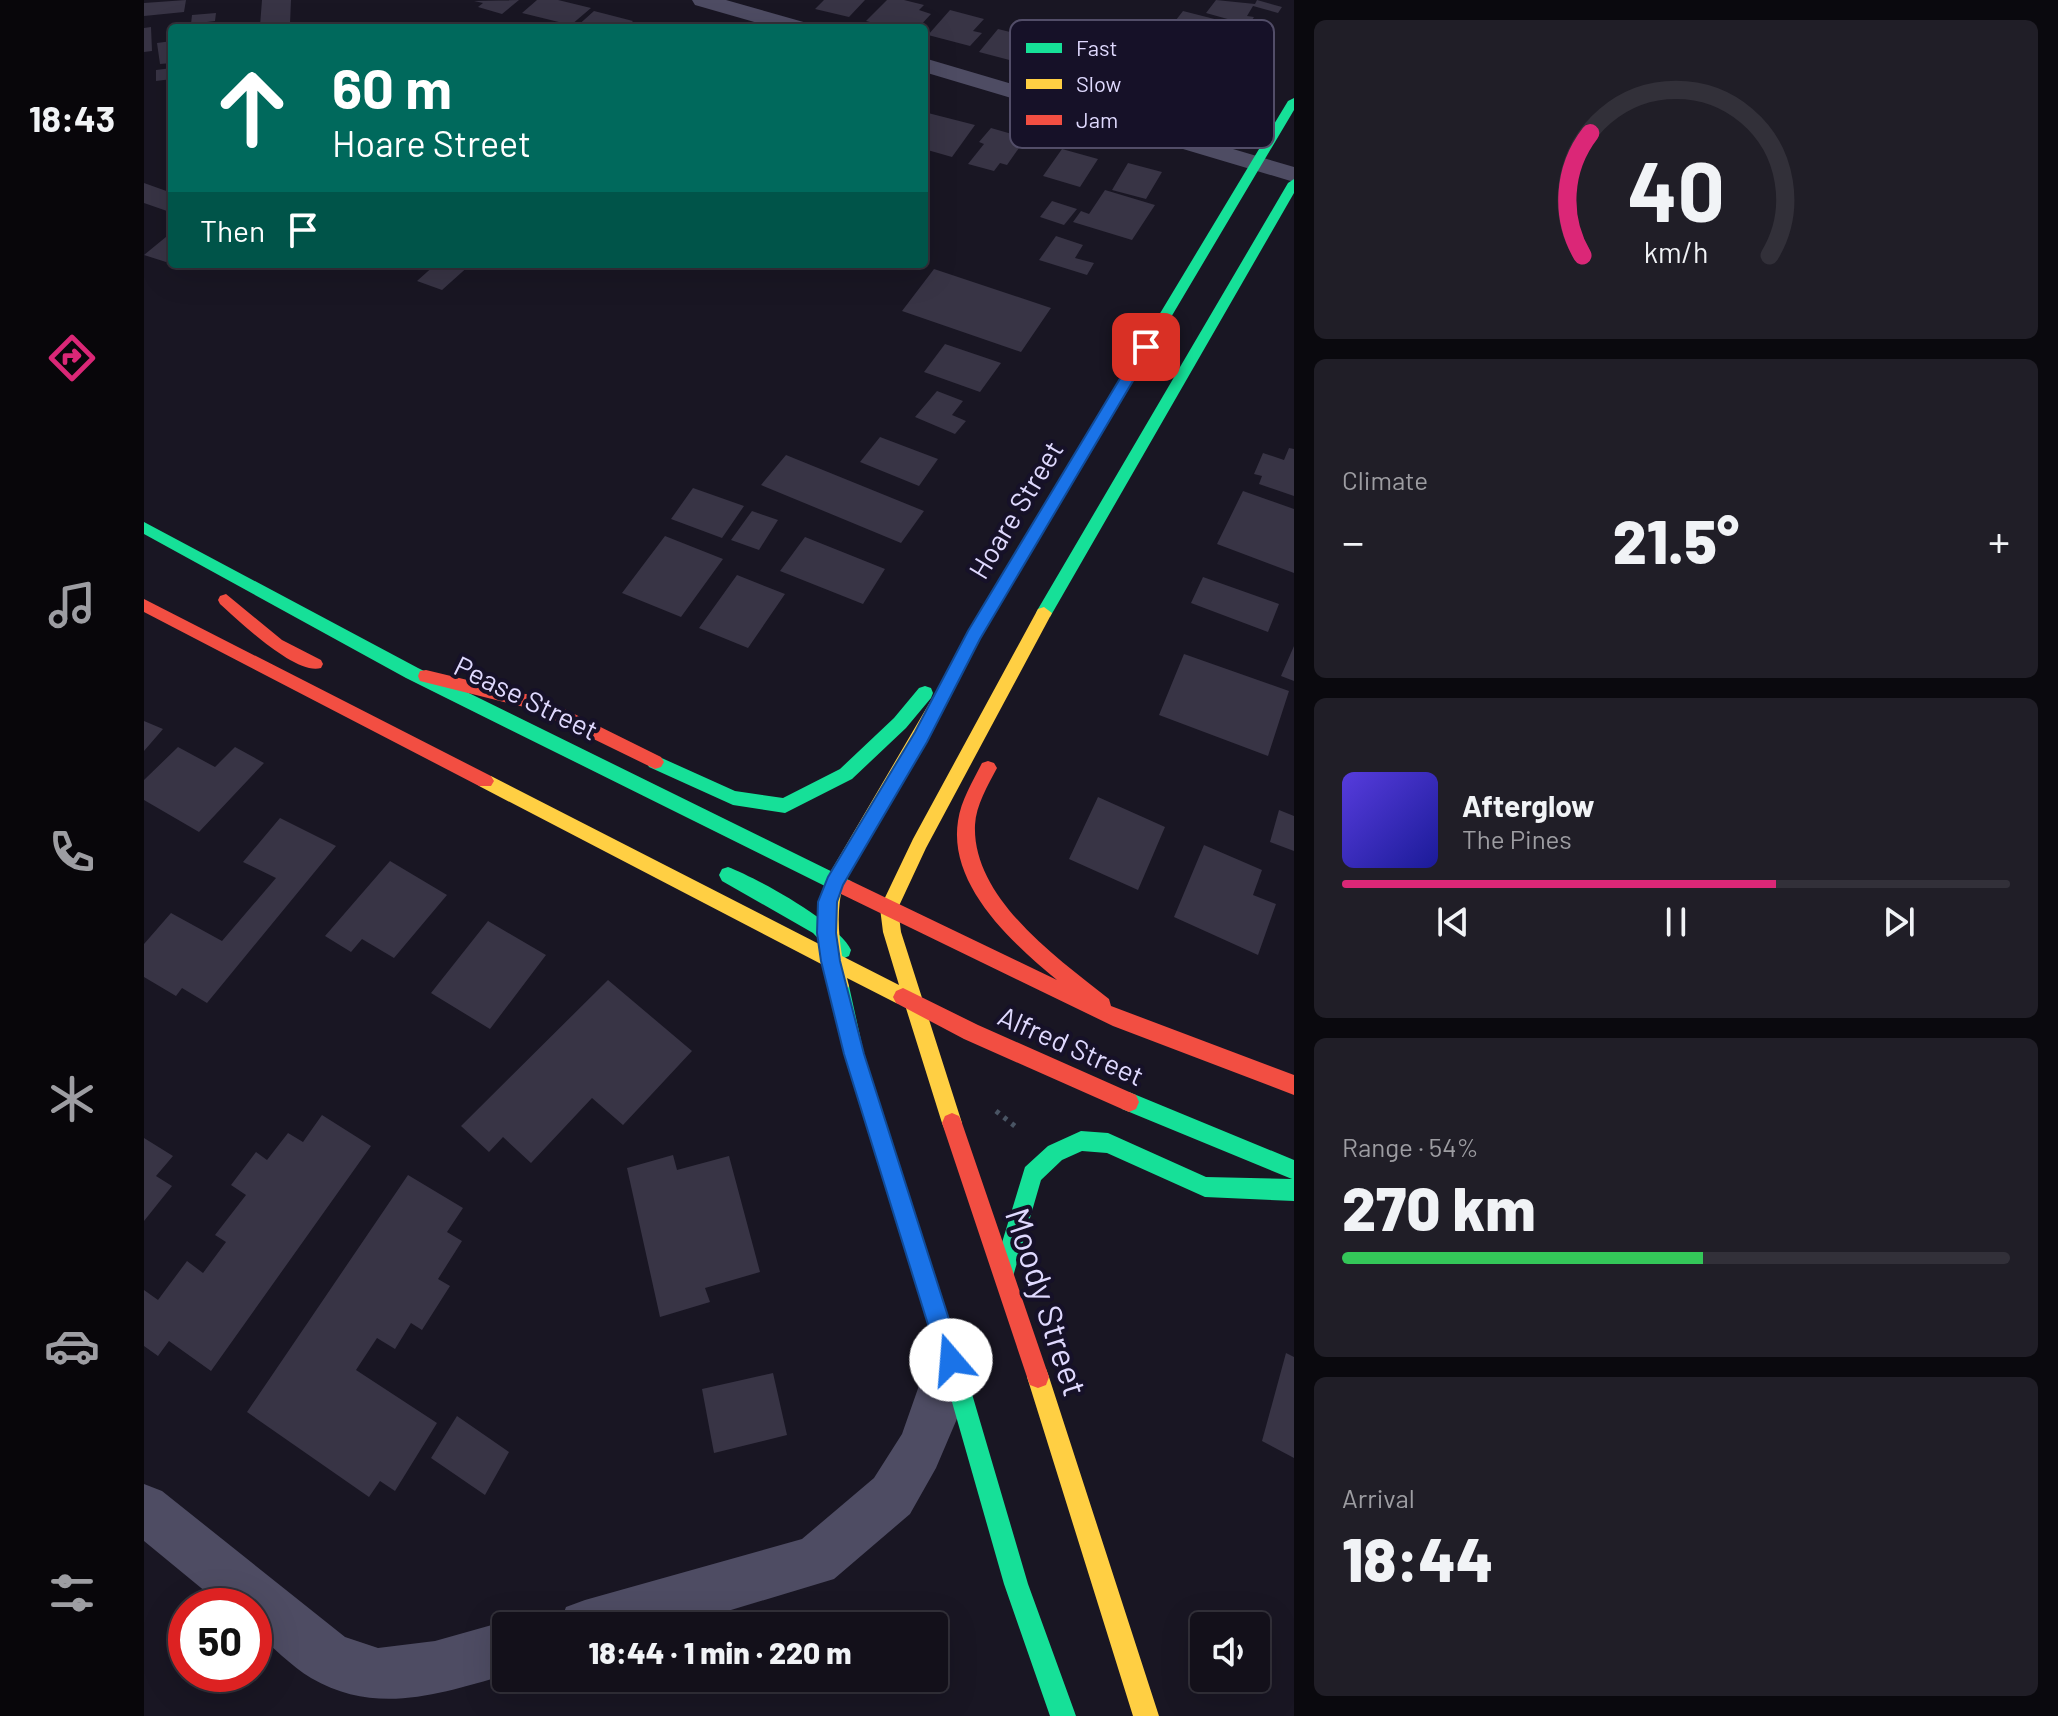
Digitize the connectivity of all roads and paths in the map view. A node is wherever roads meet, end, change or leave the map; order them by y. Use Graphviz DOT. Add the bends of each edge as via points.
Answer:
graph roads {
  1 [pos="703,0"];
  2 [pos="758,7"];
  3 [pos="791,24"];
  4 [pos="928,66"];
  5 [pos="1010,91"];
  6 [pos="1294,101"];
  7 [pos="1274,133"];
  8 [pos="1202,148"];
  9 [pos="1265,148"];
  10 [pos="1255,164"];
  11 [pos="1294,175"];
  12 [pos="1294,183"];
  13 [pos="144,527"];
  14 [pos="190,549"];
  15 [pos="144,594"];
  16 [pos="226,600"];
  17 [pos="1046,609"];
  18 [pos="152,610"];
  19 [pos="974,636"];
  20 [pos="326,651"];
  21 [pos="332,673"];
  22 [pos="412,673"];
  23 [pos="1015,709"];
  24 [pos="997,749"];
  25 [pos="733,867"];
  26 [pos="834,882"];
  27 [pos="821,906"];
  28 [pos="889,908"];
  29 [pos="850,932"];
  30 [pos="827,933"];
  31 [pos="831,961"];
  32 [pos="884,965"];
  33 [pos="869,981"];
  34 [pos="890,1001"];
  35 [pos="914,1003"];
  36 [pos="1120,1020"];
  37 [pos="909,1049"];
  38 [pos="937,1082"];
  39 [pos="1294,1085"];
  40 [pos="988,1105"];
  41 [pos="951,1121"];
  42 [pos="1022,1134"];
  43 [pos="1294,1170"];
  44 [pos="1294,1190"];
  45 [pos="1004,1272"];
  46 [pos="951,1360"];
  47 [pos="144,1509"];
  48 [pos="635,1612"];
  49 [pos="492,1652"];
  50 [pos="1063,1716"];
  51 [pos="1146,1716"];
  1 -- 2 [label="street"];
  2 -- 3 [label="street"];
  4 -- 5 [label="street"];
  6 -- 7 [label="main road, Hoare Street"];
  8 -- 10 [label="street"];
  9 -- 10 [label="main road, Hoare Street"];
  10 -- 11 [label="street"];
  10 -- 19 [label="main road, Hoare Street"];
  12 -- 17 [label="main road"];
  13 -- 14 [label="main road, Pease Street"];
  14 -- 16 [label="main road" via="215,595"];
  14 -- 22 [label="main road, Pease Street"];
  15 -- 18 [label="main road"];
  16 -- 20 [label="main road"];
  16 -- 21 [label="main road" via="276,644"];
  17 -- 23 [label="main road"];
  17 -- 28 [label="main road"];
  18 -- 31 [label="main road"];
  19 -- 22 [label="main road" via="900,723 846,774 785,806 733,798 536,703"];
  19 -- 26 [label="main road, Hoare Street"];
  22 -- 26 [label="main road, Pease Street"];
  24 -- 36 [label="main road" via="965,828 969,854 988,899 1007,924"];
  25 -- 30 [label="main road"];
  26 -- 27 [label="main road, Hoare Street"];
  26 -- 28 [label="main road, Pease Street"];
  27 -- 29 [label="main road"];
  27 -- 30 [label="main road, Hoare Street"];
  28 -- 35 [label="main road, Moody Street"];
  28 -- 36 [label="main road, Alfred Street"];
  30 -- 31 [label="main road, Hoare Street"];
  30 -- 33 [label="main road"];
  31 -- 33 [label="main road, Alfred Street"];
  31 -- 46 [label="main road" via="854,1054"];
  32 -- 34 [label="main road"];
  33 -- 34 [label="main road, Alfred Street"];
  34 -- 35 [label="main road, Alfred Street"];
  34 -- 38 [label="main road"];
  35 -- 38 [label="main road, Moody Street"];
  35 -- 43 [label="main road, Alfred Street" via="1012,1052"];
  36 -- 39 [label="main road, Alfred Street"];
  37 -- 41 [label="main road"];
  38 -- 41 [label="main road, Moody Street"];
  40 -- 42 [label="path"];
  41 -- 45 [label="main road, Moody Street"];
  44 -- 45 [label="main road" via="1205,1187 1108,1143 1081,1141 1055,1153 1032,1174"];
  45 -- 51 [label="main road, Moody Street"];
  46 -- 48 [label="street" via="919,1451 892,1496 816,1561"];
  46 -- 50 [label="main road" via="1016,1584"];
  47 -- 49 [label="street" via="330,1659 378,1675 435,1668"];
}
